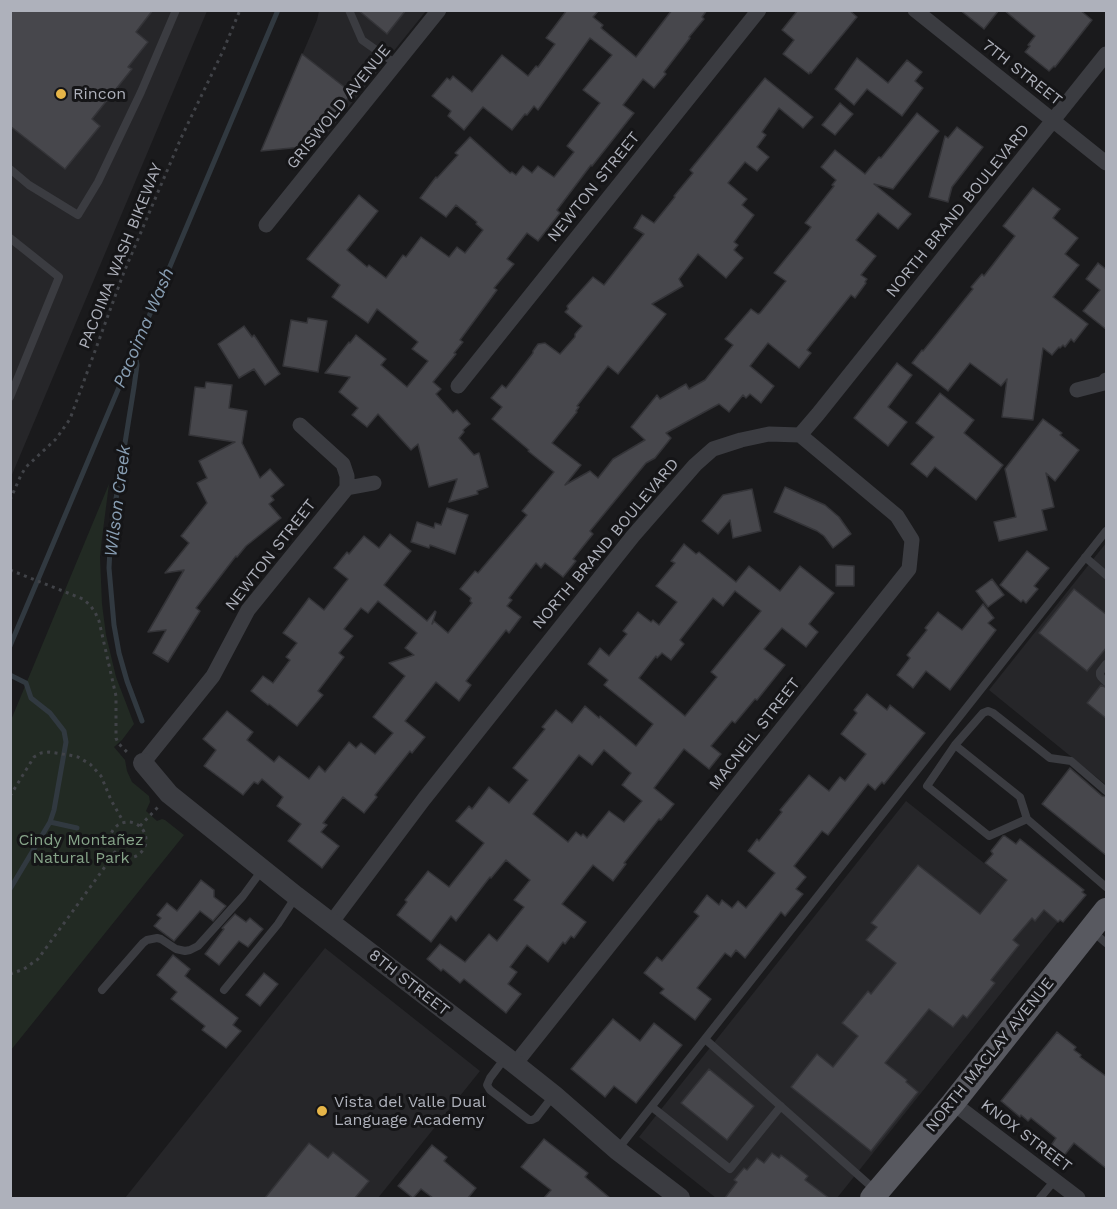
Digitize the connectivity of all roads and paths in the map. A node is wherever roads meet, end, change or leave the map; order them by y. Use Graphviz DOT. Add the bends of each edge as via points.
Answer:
graph roads {
  1 [pos="176,10"];
  2 [pos="240,10"];
  3 [pos="349,10"];
  4 [pos="439,10"];
  5 [pos="759,10"];
  6 [pos="915,10"];
  7 [pos="1107,54"];
  8 [pos="396,64"];
  9 [pos="1053,120"];
  10 [pos="1107,163"];
  11 [pos="10,169"];
  12 [pos="267,225"];
  13 [pos="10,238"];
  14 [pos="1107,380"];
  15 [pos="458,386"];
  16 [pos="1077,390"];
  17 [pos="10,397"];
  18 [pos="300,424"];
  19 [pos="800,435"];
  20 [pos="374,483"];
  21 [pos="347,488"];
  22 [pos="10,500"];
  23 [pos="1107,531"];
  24 [pos="1086,557"];
  25 [pos="11,570"];
  26 [pos="1107,575"];
  27 [pos="1107,664"];
  28 [pos="1107,682"];
  29 [pos="955,745"];
  30 [pos="143,763"];
  31 [pos="1107,790"];
  32 [pos="169,794"];
  33 [pos="10,796"];
  34 [pos="1027,819"];
  35 [pos="124,823"];
  36 [pos="140,826"];
  37 [pos="115,853"];
  38 [pos="263,869"];
  39 [pos="1107,887"];
  40 [pos="296,896"];
  41 [pos="1107,910"];
  42 [pos="331,923"];
  43 [pos="1098,937"];
  44 [pos="10,974"];
  45 [pos="102,990"];
  46 [pos="224,990"];
  47 [pos="705,1038"];
  48 [pos="510,1061"];
  49 [pos="554,1095"];
  50 [pos="953,1103"];
  51 [pos="781,1106"];
  52 [pos="652,1107"];
  53 [pos="617,1150"];
  54 [pos="1055,1180"];
  55 [pos="875,1195"];
  56 [pos="680,1198"];
  57 [pos="1040,1198"];
  58 [pos="1078,1198"];
  1 -- 11 [label="lane" via="98,182 78,215"];
  2 -- 22 [label="path, PACOIMA WASH BIKEWAY" via="124,272 70,419 56,439 26,467"];
  3 -- 8 [label="lane" via="362,40"];
  4 -- 8 [label="street, GRISWOLD AVENUE"];
  5 -- 15 [label="street, NEWTON STREET"];
  6 -- 9 [label="street, 7TH STREET"];
  7 -- 9 [label="street, NORTH BRAND BOULEVARD"];
  8 -- 12 [label="street, GRISWOLD AVENUE"];
  9 -- 10 [label="street, 7TH STREET"];
  9 -- 19 [label="street, NORTH BRAND BOULEVARD"];
  13 -- 17 [label="lane" via="58,277"];
  14 -- 16 [label="street"];
  18 -- 21 [label="street" via="343,464"];
  19 -- 42 [label="street, NORTH BRAND BOULEVARD" via="769,434 741,440 713,449 695,465 633,536"];
  19 -- 48 [label="street, MACNEIL STREET" via="897,516 912,540 909,569"];
  20 -- 21 [label="street"];
  21 -- 30 [label="street, NEWTON STREET" via="248,610 213,676"];
  23 -- 24 [label="lane"];
  24 -- 26 [label="lane"];
  24 -- 47 [label="lane"];
  25 -- 30 [label="path" via="90,604 99,621 116,696 116,738 124,750"];
  27 -- 28 [label="lane" via="1100,672"];
  29 -- 31 [label="lane" via="988,711 1050,758 1071,761"];
  29 -- 34 [label="lane" via="1020,797"];
  29 -- 34 [label="lane" via="927,786 989,836"];
  30 -- 32 [label="street, 8TH STREET"];
  32 -- 36 [label="path"];
  32 -- 38 [label="street, 8TH STREET"];
  33 -- 35 [label="path" via="34,757 49,752 69,755 90,764 101,776"];
  34 -- 39 [label="lane"];
  35 -- 36 [label="path"];
  35 -- 37 [label="path" via="111,836"];
  36 -- 37 [label="path" via="146,836 142,853 126,858"];
  37 -- 44 [label="path" via="38,959"];
  38 -- 40 [label="street, 8TH STREET"];
  38 -- 45 [label="lane" via="198,946 185,951 161,939 147,940"];
  40 -- 42 [label="street, 8TH STREET"];
  40 -- 46 [label="lane"];
  41 -- 43 [label="main road, NORTH MACLAY AVENUE"];
  42 -- 48 [label="street, 8TH STREET"];
  43 -- 50 [label="main road, NORTH MACLAY AVENUE"];
  47 -- 51 [label="lane"];
  47 -- 52 [label="lane"];
  48 -- 49 [label="street, 8TH STREET"];
  48 -- 49 [label="lane" via="490,1078 489,1090 529,1120 536,1118"];
  49 -- 53 [label="street, 8TH STREET"];
  50 -- 54 [label="street, KNOX STREET"];
  50 -- 55 [label="main road, NORTH MACLAY AVENUE"];
  51 -- 52 [label="lane" via="730,1169"];
  51 -- 55 [label="lane"];
  52 -- 53 [label="lane"];
  53 -- 56 [label="street, 8TH STREET"];
  54 -- 57 [label="lane"];
  54 -- 58 [label="street, KNOX STREET"];
}
